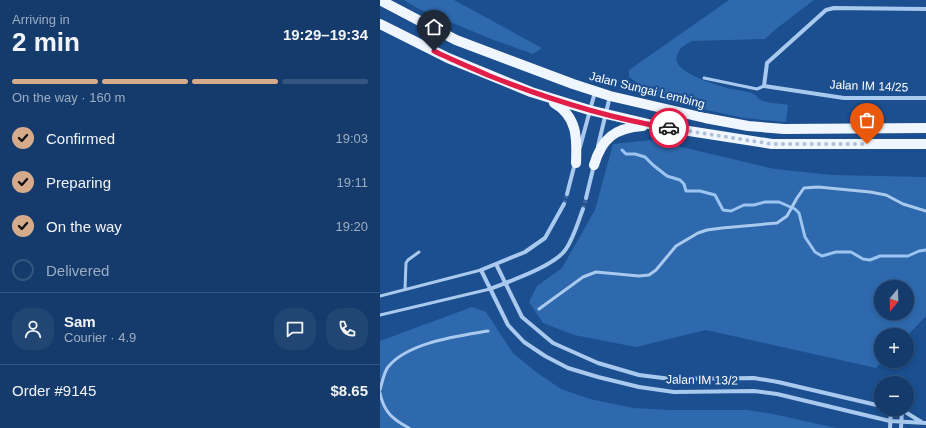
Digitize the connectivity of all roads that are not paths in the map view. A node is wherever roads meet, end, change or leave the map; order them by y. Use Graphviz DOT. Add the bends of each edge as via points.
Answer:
graph roads {
  1 [pos="380,0"];
  2 [pos="926,9"];
  3 [pos="380,24"];
  4 [pos="704,78"];
  5 [pos="764,86"];
  6 [pos="531,92"];
  7 [pos="595,92"];
  8 [pos="610,96"];
  9 [pos="926,98"];
  10 [pos="590,110"];
  11 [pos="606,114"];
  12 [pos="657,126"];
  13 [pos="926,128"];
  14 [pos="926,144"];
  15 [pos="576,163"];
  16 [pos="594,165"];
  17 [pos="567,194"];
  18 [pos="586,198"];
  19 [pos="564,204"];
  20 [pos="583,209"];
  21 [pos="926,211"];
  22 [pos="419,252"];
  23 [pos="496,264"];
  24 [pos="481,270"];
  25 [pos="505,283"];
  26 [pos="405,289"];
  27 [pos="490,289"];
  28 [pos="380,296"];
  29 [pos="539,309"];
  30 [pos="380,315"];
  31 [pos="488,331"];
  32 [pos="380,391"];
  33 [pos="874,404"];
  34 [pos="891,416"];
  35 [pos="902,416"];
  36 [pos="913,416"];
  37 [pos="890,421"];
  38 [pos="901,422"];
  39 [pos="925,423"];
  40 [pos="409,428"];
  41 [pos="890,428"];
  42 [pos="901,428"];
  1 -- 7 [label="main road, Jalan Sungai Lembing" via="456,40"];
  2 -- 5 [label="street" via="826,10 768,63"];
  3 -- 6 [label="main road" via="448,58"];
  4 -- 5 [label="lane" via="757,89"];
  5 -- 9 [label="street, Jalan IM 14/25" via="844,98"];
  6 -- 10 [label="main road"];
  6 -- 15 [label="main road" via="562,107 568,114 577,140"];
  7 -- 8 [label="main road, Jalan Sungai Lembing"];
  7 -- 10 [label="street"];
  8 -- 11 [label="street"];
  8 -- 13 [label="main road, Jalan Sungai Lembing" via="748,126 784,129"];
  10 -- 11 [label="main road"];
  10 -- 15 [label="street"];
  11 -- 12 [label="main road"];
  11 -- 16 [label="street"];
  12 -- 14 [label="main road" via="772,144"];
  12 -- 16 [label="main road" via="629,127 616,132 606,140 598,152"];
  15 -- 17 [label="street"];
  16 -- 18 [label="street"];
  19 -- 23 [label="street" via="546,238 525,252"];
  20 -- 25 [label="street" via="574,234 560,257"];
  21 -- 29 [label="lane" via="903,204 886,195 818,187 804,188 787,216 777,224 707,230 676,246 656,270 648,275 596,272 583,278"];
  22 -- 26 [label="lane" via="406,263"];
  23 -- 24 [label="street"];
  23 -- 25 [label="street, Jalan IM 13/2"];
  24 -- 26 [label="lane"];
  24 -- 27 [label="street, Jalan IM 13/2"];
  25 -- 27 [label="street"];
  25 -- 33 [label="street, Jalan IM 13/2" via="522,317 554,343 598,363 671,379 754,378"];
  26 -- 28 [label="lane"];
  27 -- 30 [label="lane"];
  27 -- 37 [label="street, Jalan IM 13/2" via="508,325 524,342 568,368 639,387 674,392 754,391 778,394"];
  31 -- 32 [label="lane" via="448,338 408,352 388,367"];
  32 -- 40 [label="lane" via="387,413 395,421"];
  34 -- 37 [label="street"];
  35 -- 38 [label="street"];
  36 -- 39 [label="street, Jalan IM 13/2"];
  37 -- 38 [label="street, Jalan IM 13/2"];
  37 -- 41 [label="street"];
  38 -- 39 [label="street, Jalan IM 13/2"];
  38 -- 42 [label="street"];
}
